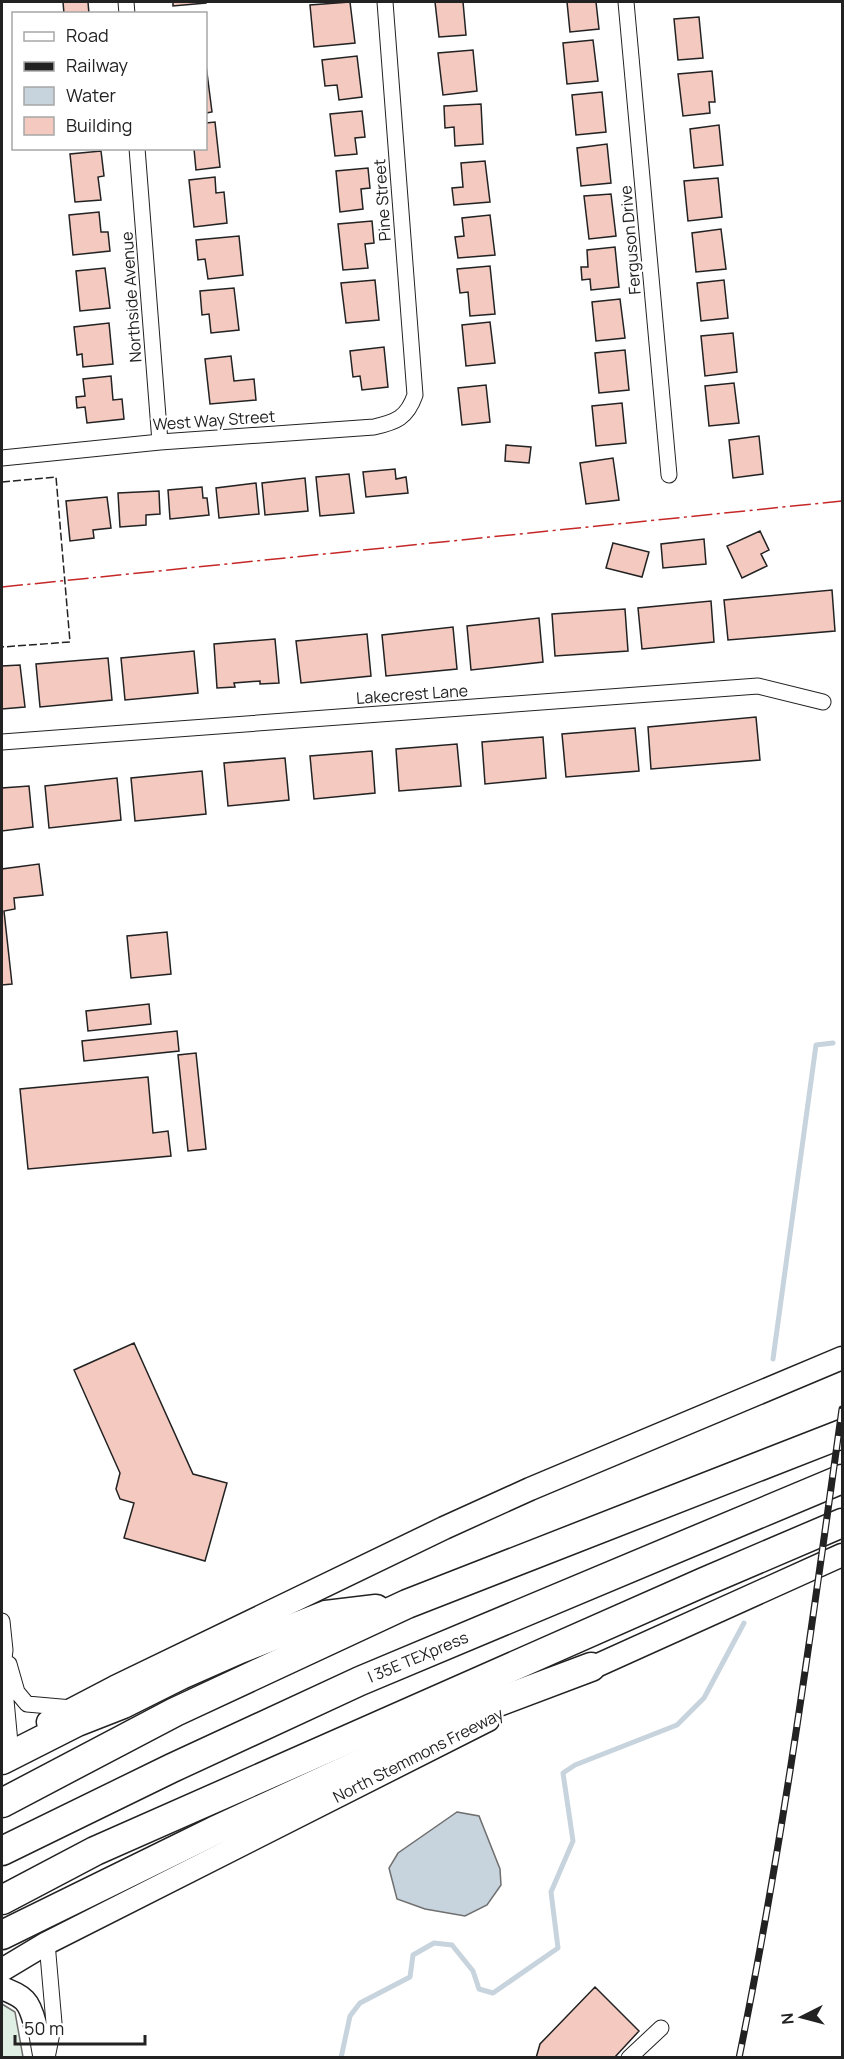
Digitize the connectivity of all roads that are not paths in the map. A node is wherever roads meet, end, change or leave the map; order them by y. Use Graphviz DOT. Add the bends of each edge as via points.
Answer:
graph roads {
  1 [pos="385,2"];
  2 [pos="626,2"];
  3 [pos="137,150"];
  4 [pos="415,395"];
  5 [pos="160,442"];
  6 [pos="2,458"];
  7 [pos="669,475"];
  8 [pos="823,702"];
  9 [pos="2,742"];
  10 [pos="843,1358"];
  11 [pos="843,1434"];
  12 [pos="843,1479"];
  13 [pos="843,1523"];
  14 [pos="843,1556"];
  15 [pos="407,1604"];
  16 [pos="2,1621"];
  17 [pos="5,1650"];
  18 [pos="591,1667"];
  19 [pos="73,1708"];
  20 [pos="4,1750"];
  21 [pos="2,1803"];
  22 [pos="2,1851"];
  23 [pos="2,1900"];
  24 [pos="2,1935"];
  25 [pos="47,1943"];
  26 [pos="2,1970"];
  27 [pos="2,1988"];
  28 [pos="34,2024"];
  29 [pos="661,2028"];
  30 [pos="41,2058"];
  31 [pos="47,2058"];
  32 [pos="629,2058"];
  1 -- 4 [label="street, Pine Street"];
  2 -- 7 [label="street, Ferguson Drive"];
  3 -- 5 [label="street, Northside Avenue"];
  4 -- 5 [label="street, West Way Street" via="410,408 394,422 374,427"];
  5 -- 6 [label="street, West Way Street"];
  8 -- 9 [label="street, Lakecrest Lane" via="758,686"];
  10 -- 19 [label="main road" via="444,1528"];
  11 -- 15 [label="highway"];
  12 -- 22 [label="highway, I 35E TEXpress" via="360,1681"];
  13 -- 23 [label="highway" via="95,1851"];
  14 -- 18 [label="main road, North Stemmons Freeway"];
  15 -- 20 [label="highway" via="326,1615 181,1675 123,1704"];
  15 -- 21 [label="highway" via="185,1707"];
  16 -- 17 [label="street"];
  17 -- 19 [label="street" via="17,1692 27,1704"];
  17 -- 20 [label="street"];
  18 -- 24 [label="highway" via="482,1708 214,1831"];
  18 -- 25 [label="main road, North Stemmons Freeway"];
  19 -- 20 [label="main road"];
  25 -- 26 [label="main road, North Stemmons Freeway"];
  25 -- 31 [label="street" via="54,2023"];
  27 -- 28 [label="main road" via="19,1995 31,2006"];
  28 -- 30 [label="street"];
  29 -- 32 [label="street"];
}
